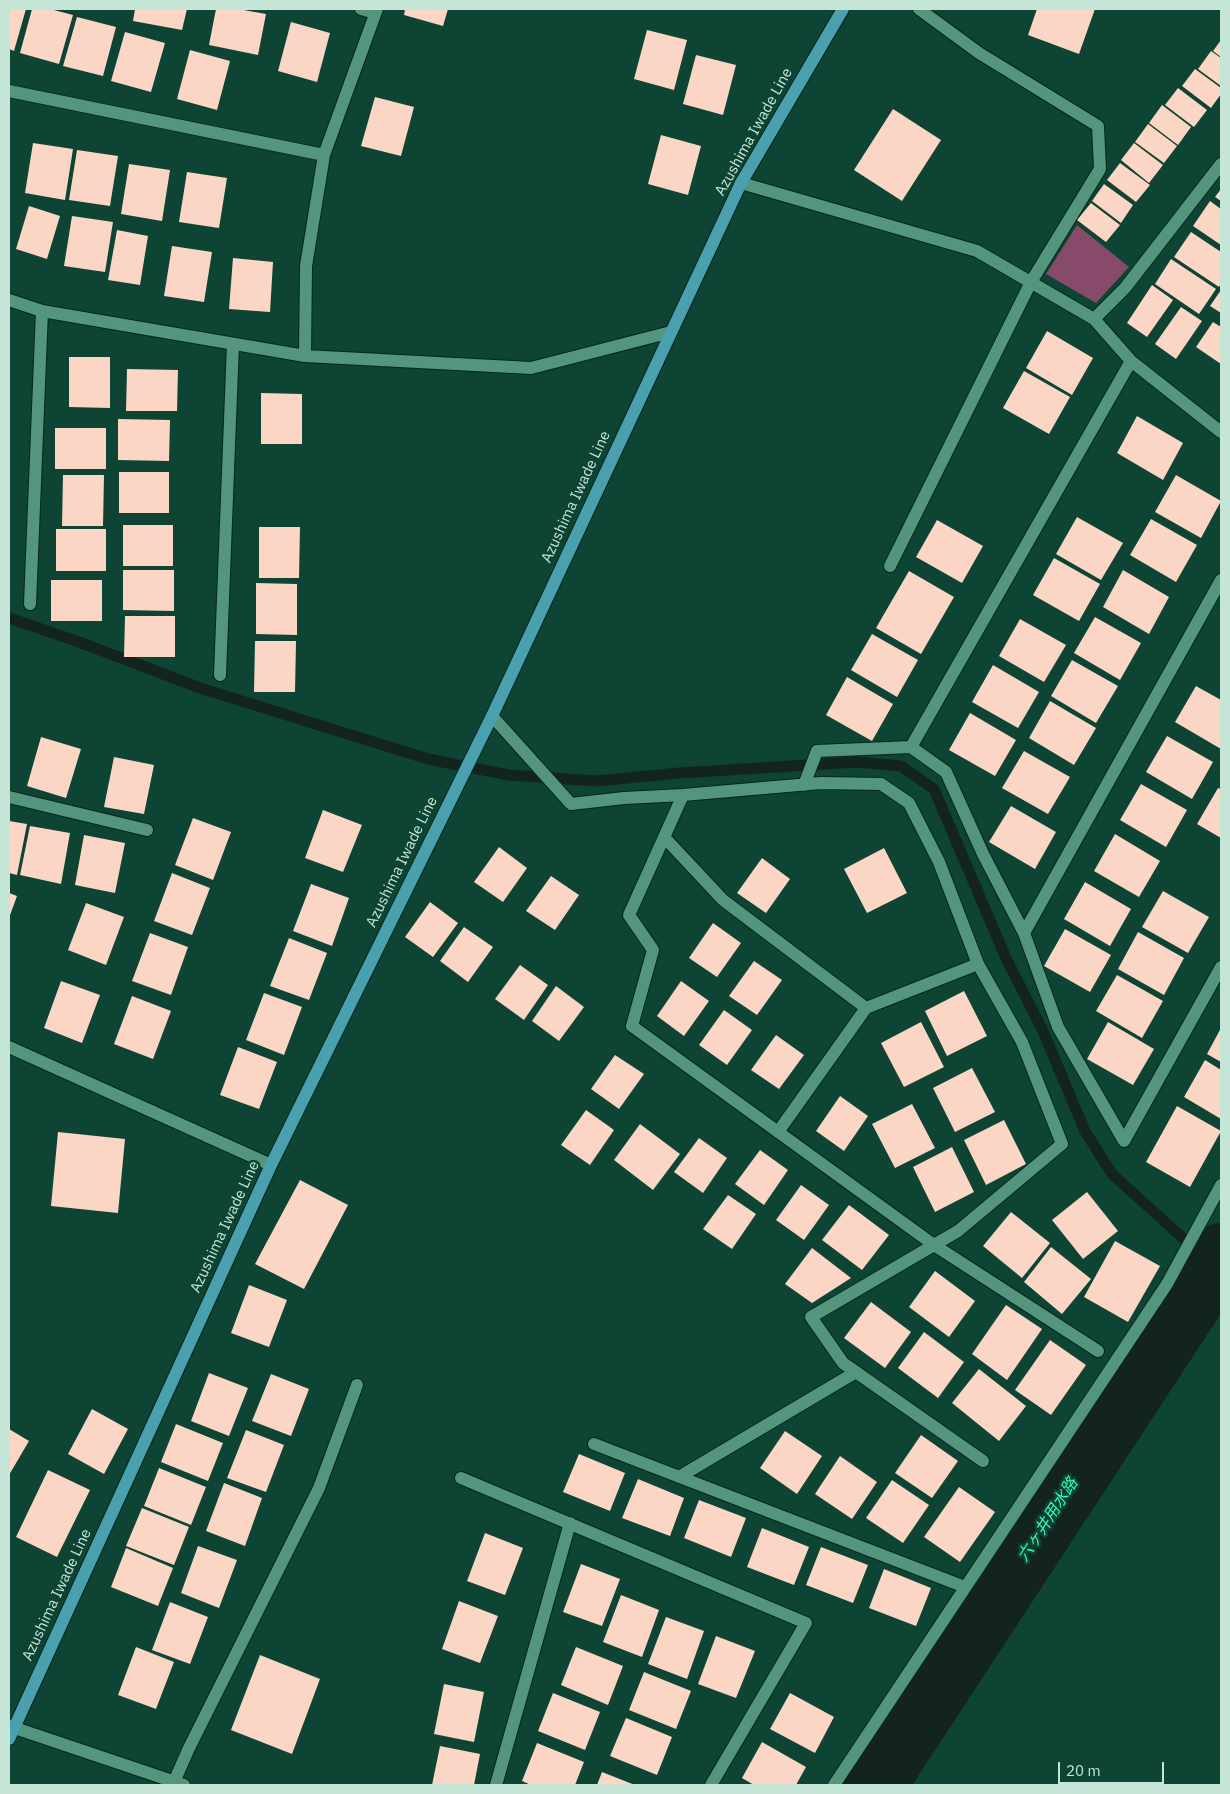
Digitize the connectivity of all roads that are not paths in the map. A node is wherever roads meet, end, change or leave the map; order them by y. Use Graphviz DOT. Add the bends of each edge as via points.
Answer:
graph roads {
  1 [pos="361,9"];
  2 [pos="844,9"];
  3 [pos="919,9"];
  4 [pos="376,11"];
  5 [pos="9,91"];
  6 [pos="324,155"];
  7 [pos="1221,164"];
  8 [pos="741,183"];
  9 [pos="1031,282"];
  10 [pos="9,300"];
  11 [pos="42,311"];
  12 [pos="1094,319"];
  13 [pos="671,332"];
  14 [pos="233,344"];
  15 [pos="305,356"];
  16 [pos="1131,362"];
  17 [pos="1221,432"];
  18 [pos="890,566"];
  19 [pos="1221,580"];
  20 [pos="30,604"];
  21 [pos="220,675"];
  22 [pos="492,716"];
  23 [pos="911,748"];
  24 [pos="804,785"];
  25 [pos="683,795"];
  26 [pos="9,797"];
  27 [pos="146,830"];
  28 [pos="664,837"];
  29 [pos="1024,933"];
  30 [pos="978,964"];
  31 [pos="1221,967"];
  32 [pos="866,1008"];
  33 [pos="9,1047"];
  34 [pos="778,1132"];
  35 [pos="271,1165"];
  36 [pos="1221,1185"];
  37 [pos="934,1245"];
  38 [pos="1098,1351"];
  39 [pos="856,1372"];
  40 [pos="357,1385"];
  41 [pos="594,1444"];
  42 [pos="983,1461"];
  43 [pos="679,1477"];
  44 [pos="461,1478"];
  45 [pos="570,1523"];
  46 [pos="965,1587"];
  47 [pos="11,1731"];
  48 [pos="179,1784"];
  49 [pos="496,1785"];
  50 [pos="710,1785"];
  51 [pos="834,1785"];
  1 -- 4 [label="street"];
  2 -- 8 [label="main road, Azushima Iwade Line"];
  3 -- 9 [label="street" via="979,53 1098,126 1100,170"];
  4 -- 6 [label="street"];
  5 -- 6 [label="street"];
  6 -- 15 [label="street" via="306,266"];
  7 -- 12 [label="street" via="1125,288"];
  8 -- 9 [label="street" via="977,251"];
  8 -- 13 [label="main road, Azushima Iwade Line"];
  9 -- 12 [label="street"];
  9 -- 18 [label="street"];
  10 -- 11 [label="street"];
  11 -- 14 [label="street"];
  11 -- 20 [label="street"];
  12 -- 16 [label="street"];
  13 -- 15 [label="street" via="531,368"];
  13 -- 22 [label="main road, Azushima Iwade Line"];
  14 -- 15 [label="street"];
  14 -- 21 [label="street"];
  16 -- 17 [label="street"];
  16 -- 23 [label="street"];
  19 -- 29 [label="street"];
  22 -- 25 [label="street" via="571,804"];
  22 -- 35 [label="main road, Azushima Iwade Line"];
  23 -- 24 [label="street" via="817,752"];
  23 -- 29 [label="street" via="946,772"];
  24 -- 25 [label="street"];
  24 -- 30 [label="street" via="881,784 909,803 939,862"];
  25 -- 28 [label="street"];
  26 -- 27 [label="street"];
  28 -- 32 [label="street" via="723,900"];
  28 -- 34 [label="street" via="629,915 652,950 632,1026"];
  29 -- 31 [label="street" via="1058,1027 1124,1141"];
  30 -- 32 [label="street"];
  30 -- 37 [label="street" via="1022,1042 1062,1144 958,1231"];
  32 -- 34 [label="street"];
  33 -- 35 [label="street"];
  34 -- 37 [label="street"];
  35 -- 47 [label="main road, Azushima Iwade Line"];
  36 -- 46 [label="street" via="1167,1284"];
  37 -- 38 [label="street"];
  37 -- 39 [label="street" via="811,1317 843,1363"];
  39 -- 42 [label="street"];
  39 -- 43 [label="street"];
  40 -- 48 [label="street" via="319,1488 189,1748"];
  41 -- 43 [label="street"];
  43 -- 46 [label="street"];
  44 -- 45 [label="street"];
  45 -- 49 [label="street"];
  45 -- 50 [label="street" via="806,1623"];
  46 -- 51 [label="street"];
  47 -- 48 [label="street"];
}
